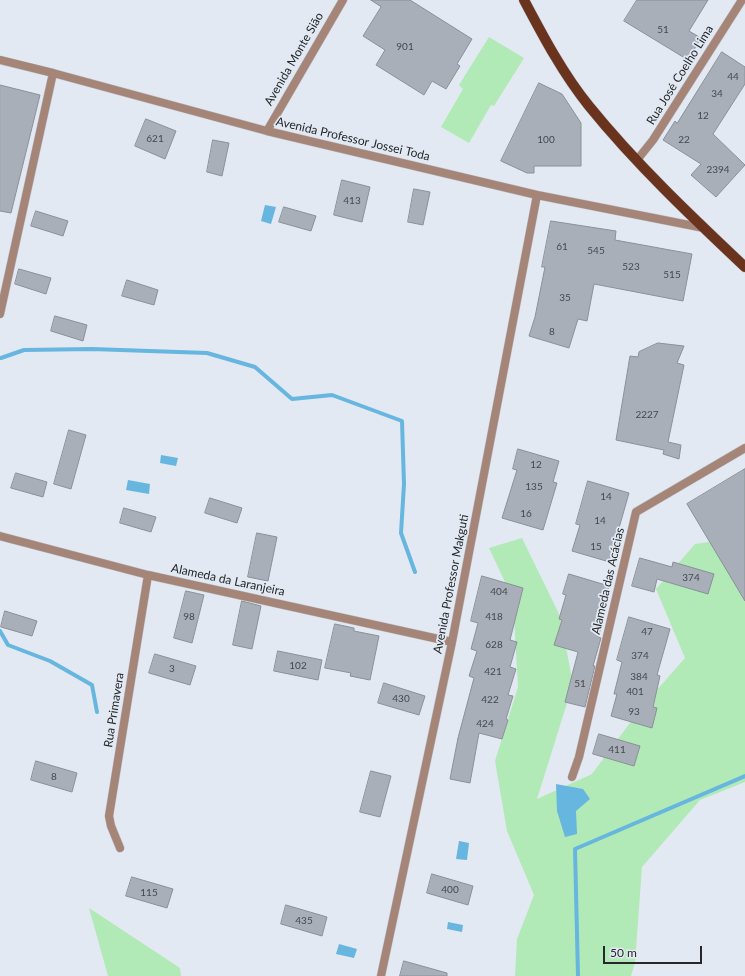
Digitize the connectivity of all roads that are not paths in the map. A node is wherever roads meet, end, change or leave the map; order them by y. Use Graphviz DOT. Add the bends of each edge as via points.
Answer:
graph roads {
  1 [pos="343,0"];
  2 [pos="524,0"];
  3 [pos="742,0"];
  4 [pos="0,60"];
  5 [pos="54,72"];
  6 [pos="267,131"];
  7 [pos="637,160"];
  8 [pos="537,194"];
  9 [pos="704,228"];
  10 [pos="745,267"];
  11 [pos="0,314"];
  12 [pos="745,448"];
  13 [pos="0,536"];
  14 [pos="148,575"];
  15 [pos="452,642"];
  16 [pos="572,777"];
  17 [pos="120,848"];
  18 [pos="382,976"];
  1 -- 6 [label="street, Avenida Monte Sião"];
  2 -- 7 [label="main road" via="542,35 570,79"];
  3 -- 7 [label="street, Rua José Coelho Lima" via="653,140"];
  4 -- 5 [label="street, Avenida Professor Jossei Toda"];
  5 -- 6 [label="street, Avenida Professor Jossei Toda"];
  5 -- 11 [label="street"];
  6 -- 8 [label="street, Avenida Professor Jossei Toda"];
  7 -- 9 [label="main road"];
  8 -- 9 [label="street, Avenida Professor Jossei Toda"];
  8 -- 15 [label="street, Avenida Professor Makguti"];
  9 -- 10 [label="main road"];
  12 -- 16 [label="street, Alameda das Acácias" via="636,512 579,757"];
  13 -- 14 [label="street, Alameda da Laranjeira"];
  14 -- 15 [label="street, Alameda da Laranjeira"];
  14 -- 17 [label="street, Rua Primavera" via="109,816"];
  15 -- 18 [label="street, Avenida Professor Makguti"];
}
